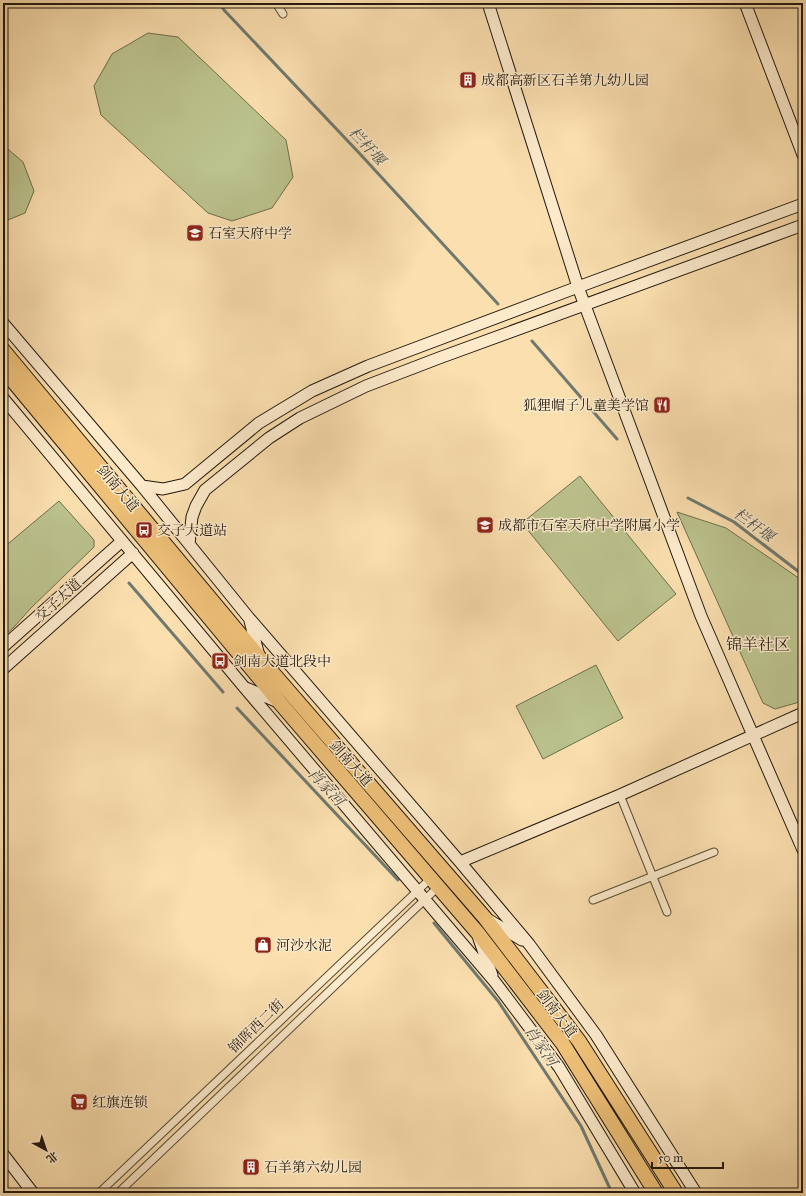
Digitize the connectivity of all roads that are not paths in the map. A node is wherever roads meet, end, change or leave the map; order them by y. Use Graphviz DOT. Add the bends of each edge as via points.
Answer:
graph roads {
  1 [pos="276,3"];
  2 [pos="488,3"];
  3 [pos="745,3"];
  4 [pos="283,14"];
  5 [pos="803,155"];
  6 [pos="803,204"];
  7 [pos="803,226"];
  8 [pos="578,286"];
  9 [pos="585,305"];
  10 [pos="3,323"];
  11 [pos="3,350"];
  12 [pos="3,369"];
  13 [pos="3,398"];
  14 [pos="142,486"];
  15 [pos="122,541"];
  16 [pos="189,544"];
  17 [pos="133,553"];
  18 [pos="249,618"];
  19 [pos="3,647"];
  20 [pos="259,657"];
  21 [pos="3,669"];
  22 [pos="244,687"];
  23 [pos="280,703"];
  24 [pos="803,714"];
  25 [pos="753,736"];
  26 [pos="620,795"];
  27 [pos="803,850"];
  28 [pos="714,852"];
  29 [pos="460,862"];
  30 [pos="652,875"];
  31 [pos="434,882"];
  32 [pos="421,895"];
  33 [pos="593,900"];
  34 [pos="668,912"];
  35 [pos="485,918"];
  36 [pos="477,932"];
  37 [pos="529,944"];
  38 [pos="495,982"];
  39 [pos="3,1154"];
  40 [pos="33,1193"];
  41 [pos="99,1193"];
  42 [pos="118,1193"];
  43 [pos="635,1193"];
  44 [pos="656,1193"];
  45 [pos="676,1193"];
  46 [pos="696,1193"];
  1 -- 4 [label="street"];
  2 -- 8 [label="street"];
  3 -- 5 [label="street"];
  6 -- 8 [label="street"];
  7 -- 9 [label="street"];
  8 -- 9 [label="street"];
  8 -- 14 [label="street" via="368,366 312,391 259,423 184,484 163,489"];
  9 -- 16 [label="street" via="366,386 300,418 269,438 205,490 192,517"];
  9 -- 25 [label="street" via="701,616"];
  10 -- 14 [label="street"];
  11 -- 20 [label="highway, 剑南大道"];
  12 -- 23 [label="highway, 剑南大道"];
  13 -- 15 [label="street"];
  14 -- 16 [label="street"];
  15 -- 17 [label="street"];
  15 -- 19 [label="street, 交子大道"];
  16 -- 18 [label="street"];
  17 -- 21 [label="street, 交子大道"];
  17 -- 22 [label="street"];
  18 -- 20 [label="street"];
  18 -- 29 [label="street"];
  20 -- 35 [label="highway, 剑南大道"];
  22 -- 23 [label="street"];
  22 -- 32 [label="street"];
  23 -- 31 [label="highway, 剑南大道"];
  24 -- 25 [label="street"];
  25 -- 26 [label="street"];
  25 -- 27 [label="street"];
  26 -- 29 [label="street"];
  26 -- 30 [label="street"];
  28 -- 30 [label="street"];
  29 -- 37 [label="street"];
  30 -- 33 [label="street"];
  30 -- 34 [label="street"];
  31 -- 32 [label="street, 锦晖西二街"];
  31 -- 32 [label="street, 锦晖西二街"];
  31 -- 36 [label="highway, 剑南大道"];
  32 -- 38 [label="street"];
  32 -- 41 [label="street, 锦晖西二街"];
  32 -- 42 [label="street, 锦晖西二街"];
  35 -- 37 [label="street"];
  35 -- 45 [label="highway, 剑南大道" via="578,1041"];
  36 -- 38 [label="street"];
  36 -- 44 [label="highway, 剑南大道" via="563,1044"];
  37 -- 46 [label="street" via="596,1035"];
  38 -- 43 [label="street" via="559,1067"];
  39 -- 40 [label="street"];
}
